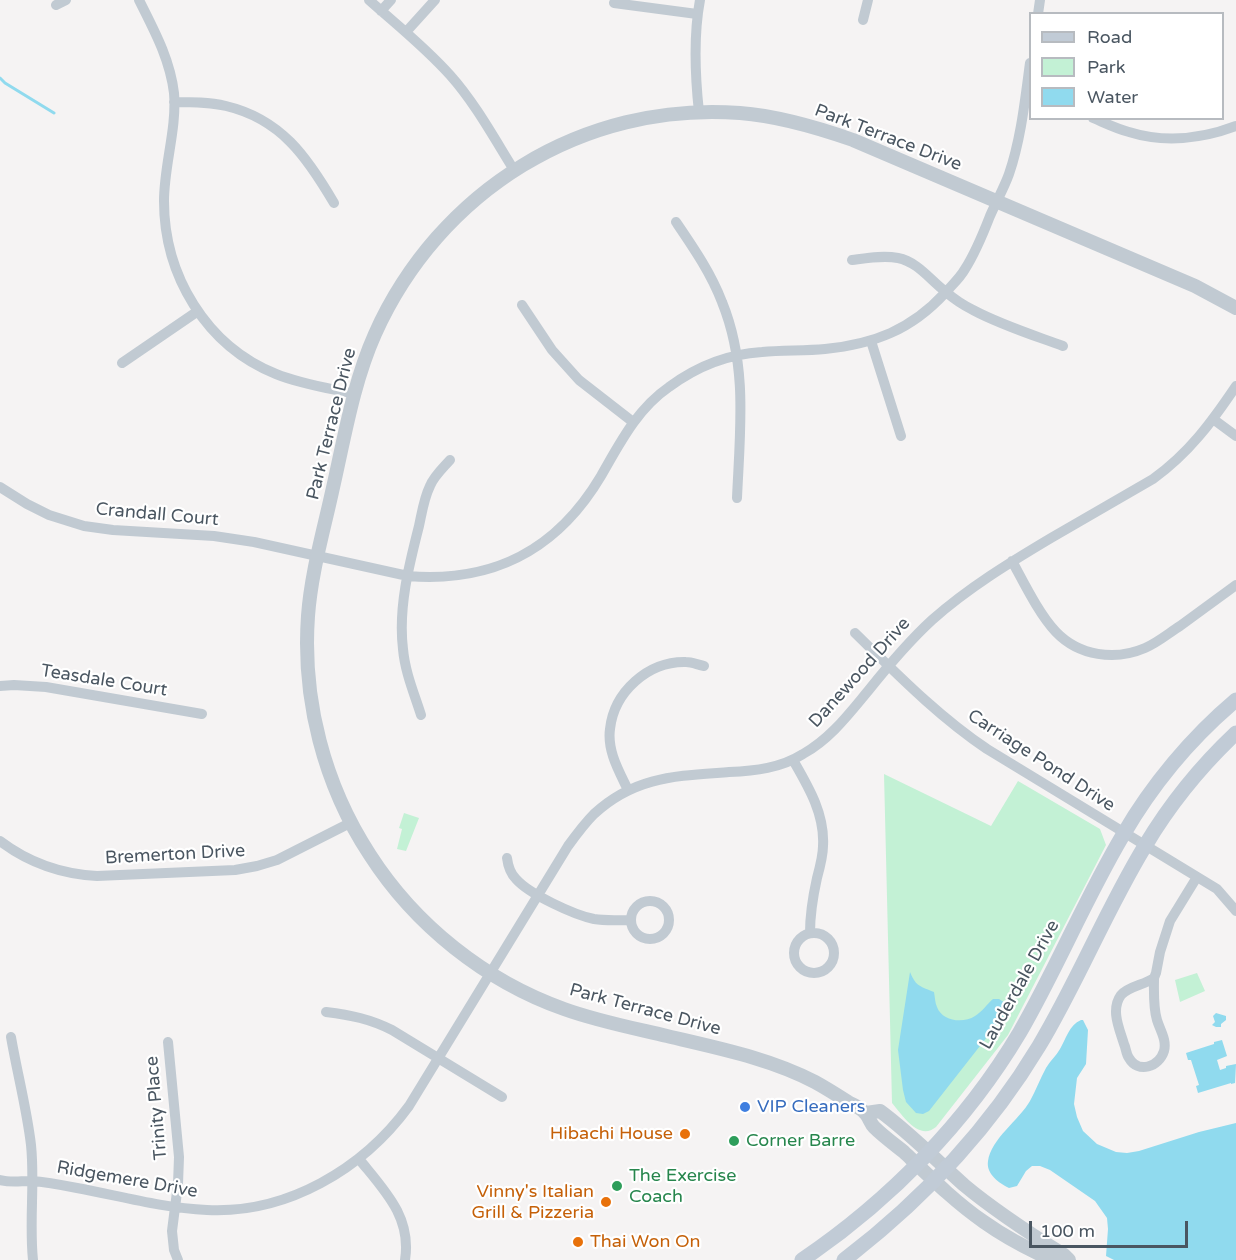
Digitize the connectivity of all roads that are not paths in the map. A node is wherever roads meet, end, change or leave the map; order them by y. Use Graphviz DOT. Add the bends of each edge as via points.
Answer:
graph roads {
  1 [pos="139,0"];
  2 [pos="369,0"];
  3 [pos="391,0"];
  4 [pos="435,0"];
  5 [pos="700,0"];
  6 [pos="868,0"];
  7 [pos="614,3"];
  8 [pos="381,10"];
  9 [pos="698,14"];
  10 [pos="863,20"];
  11 [pos="406,32"];
  12 [pos="1029,82"];
  13 [pos="174,102"];
  14 [pos="1028,102"];
  15 [pos="699,112"];
  16 [pos="1099,120"];
  17 [pos="1236,126"];
  18 [pos="514,170"];
  19 [pos="997,201"];
  20 [pos="334,203"];
  21 [pos="676,222"];
  22 [pos="852,260"];
  23 [pos="946,292"];
  24 [pos="522,305"];
  25 [pos="1236,308"];
  26 [pos="198,311"];
  27 [pos="871,341"];
  28 [pos="1063,346"];
  29 [pos="736,356"];
  30 [pos="122,363"];
  31 [pos="1236,386"];
  32 [pos="355,394"];
  33 [pos="1213,419"];
  34 [pos="633,422"];
  35 [pos="901,436"];
  36 [pos="1236,436"];
  37 [pos="450,460"];
  38 [pos="0,487"];
  39 [pos="737,498"];
  40 [pos="318,556"];
  41 [pos="1012,561"];
  42 [pos="408,576"];
  43 [pos="1236,585"];
  44 [pos="855,633"];
  45 [pos="704,666"];
  46 [pos="889,666"];
  47 [pos="0,686"];
  48 [pos="1236,700"];
  49 [pos="202,714"];
  50 [pos="421,716"];
  51 [pos="1236,733"];
  52 [pos="794,760"];
  53 [pos="628,790"];
  54 [pos="350,823"];
  55 [pos="1124,833"];
  56 [pos="0,841"];
  57 [pos="1145,846"];
  58 [pos="507,858"];
  59 [pos="1197,877"];
  60 [pos="538,895"];
  61 [pos="1236,911"];
  62 [pos="631,920"];
  63 [pos="810,933"];
  64 [pos="491,974"];
  65 [pos="1154,978"];
  66 [pos="326,1012"];
  67 [pos="11,1036"];
  68 [pos="168,1042"];
  69 [pos="439,1058"];
  70 [pos="502,1097"];
  71 [pos="866,1113"];
  72 [pos="928,1152"];
  73 [pos="359,1159"];
  74 [pos="916,1164"];
  75 [pos="946,1168"];
  76 [pos="933,1180"];
  77 [pos="32,1181"];
  78 [pos="3,1183"];
  79 [pos="175,1207"];
  80 [pos="33,1260"];
  81 [pos="178,1260"];
  82 [pos="405,1260"];
  83 [pos="802,1260"];
  84 [pos="844,1260"];
  85 [pos="1052,1260"];
  86 [pos="1069,1260"];
  1 -- 13 [label="street" via="164,52"];
  2 -- 8 [label="street"];
  3 -- 8 [label="street"];
  4 -- 11 [label="street"];
  5 -- 9 [label="street"];
  6 -- 10 [label="street"];
  7 -- 9 [label="street"];
  8 -- 11 [label="street"];
  9 -- 15 [label="street" via="695,33"];
  11 -- 18 [label="street" via="452,76"];
  12 -- 14 [label="street, Crandall Court"];
  13 -- 20 [label="street" via="227,106 268,124 307,160"];
  13 -- 26 [label="street" via="164,199 167,239 177,273"];
  14 -- 19 [label="street, Crandall Court" via="1015,156"];
  15 -- 18 [label="street, Park Terrace Drive" via="615,125 562,144"];
  15 -- 19 [label="street, Park Terrace Drive" via="760,115 820,128"];
  16 -- 17 [label="street" via="1128,132 1170,139 1197,137"];
  18 -- 32 [label="street, Park Terrace Drive" via="454,218 405,278 374,335"];
  19 -- 23 [label="street, Crandall Court" via="978,247"];
  19 -- 25 [label="street, Park Terrace Drive" via="1195,286"];
  21 -- 29 [label="street" via="723,303"];
  22 -- 23 [label="street" via="906,260"];
  23 -- 27 [label="street, Crandall Court" via="924,314"];
  23 -- 28 [label="street" via="986,317"];
  24 -- 34 [label="street" via="552,350 579,380"];
  26 -- 30 [label="street"];
  26 -- 32 [label="street" via="227,343 266,369 297,381"];
  27 -- 29 [label="street, Crandall Court"];
  27 -- 35 [label="street"];
  29 -- 34 [label="street, Crandall Court" via="707,365 668,387"];
  29 -- 39 [label="street" via="742,415"];
  31 -- 33 [label="street, Danewood Drive"];
  32 -- 40 [label="street, Park Terrace Drive"];
  33 -- 36 [label="street"];
  33 -- 41 [label="street, Danewood Drive" via="1170,466"];
  34 -- 42 [label="street, Crandall Court" via="584,502 559,530 533,549 498,566 466,575"];
  37 -- 42 [label="street" via="429,488"];
  38 -- 40 [label="street, Crandall Court" via="49,515 84,525 214,536"];
  40 -- 42 [label="street, Crandall Court"];
  40 -- 54 [label="street, Park Terrace Drive" via="308,615 309,690 325,760"];
  41 -- 43 [label="street" via="1057,633 1081,649 1104,655 1129,654 1147,648"];
  41 -- 46 [label="street, Danewood Drive" via="954,601"];
  42 -- 50 [label="street" via="402,645"];
  44 -- 46 [label="street, Carriage Pond Drive"];
  45 -- 53 [label="street" via="688,662 648,671 621,697 613,713 610,737 613,758"];
  46 -- 52 [label="street, Danewood Drive" via="834,732"];
  46 -- 55 [label="street, Carriage Pond Drive" via="967,736"];
  47 -- 49 [label="street, Teasdale Court" via="46,687"];
  48 -- 55 [label="main road, Lauderdale Drive" via="1178,758"];
  51 -- 57 [label="main road" via="1177,798"];
  52 -- 53 [label="street, Danewood Drive" via="761,769 659,779"];
  52 -- 63 [label="street" via="815,801 823,829"];
  53 -- 60 [label="street, Danewood Drive" via="584,825"];
  54 -- 56 [label="street, Bremerton Drive" via="277,860 223,870 80,875 33,862"];
  54 -- 64 [label="street, Park Terrace Drive" via="388,882 415,913"];
  55 -- 57 [label="street, Carriage Pond Drive"];
  55 -- 72 [label="main road, Lauderdale Drive" via="1011,1045 981,1089"];
  57 -- 59 [label="street, Carriage Pond Drive"];
  57 -- 75 [label="main road" via="1039,1046 991,1115"];
  58 -- 60 [label="street" via="515,879"];
  59 -- 61 [label="street, Carriage Pond Drive" via="1217,889"];
  59 -- 65 [label="street" via="1170,921"];
  60 -- 62 [label="street" via="582,916"];
  60 -- 64 [label="street, Danewood Drive"];
  64 -- 69 [label="street, Ridgemere Drive"];
  64 -- 71 [label="street, Park Terrace Drive" via="525,992 596,1019 775,1065 817,1083"];
  65 -- 65 [label="street" via="1122,993 1116,1008 1128,1058 1150,1067 1157,1064 1165,1050 1155,1017"];
  66 -- 69 [label="street" via="376,1022"];
  67 -- 77 [label="street" via="31,1144"];
  68 -- 79 [label="street, Trinity Place" via="179,1157"];
  69 -- 70 [label="street"];
  69 -- 73 [label="street, Ridgemere Drive" via="400,1118"];
  71 -- 72 [label="street, Park Terrace Drive" via="880,1111"];
  71 -- 74 [label="street, Park Terrace Drive" via="870,1125"];
  72 -- 74 [label="main road, Lauderdale Drive"];
  72 -- 75 [label="street, Park Terrace Drive"];
  73 -- 79 [label="street, Ridgemere Drive" via="303,1192 256,1206 226,1210"];
  73 -- 82 [label="street" via="398,1212 406,1236"];
  74 -- 76 [label="street, Park Terrace Drive"];
  74 -- 83 [label="main road, Lauderdale Drive" via="879,1200"];
  75 -- 76 [label="main road"];
  75 -- 86 [label="street, Park Terrace Drive" via="998,1211"];
  76 -- 84 [label="main road" via="902,1212"];
  76 -- 85 [label="street, Park Terrace Drive" via="984,1222"];
  77 -- 78 [label="street, Ridgemere Drive"];
  77 -- 79 [label="street, Ridgemere Drive"];
  77 -- 80 [label="street"];
  79 -- 81 [label="street, Trinity Place" via="172,1237"];
}
